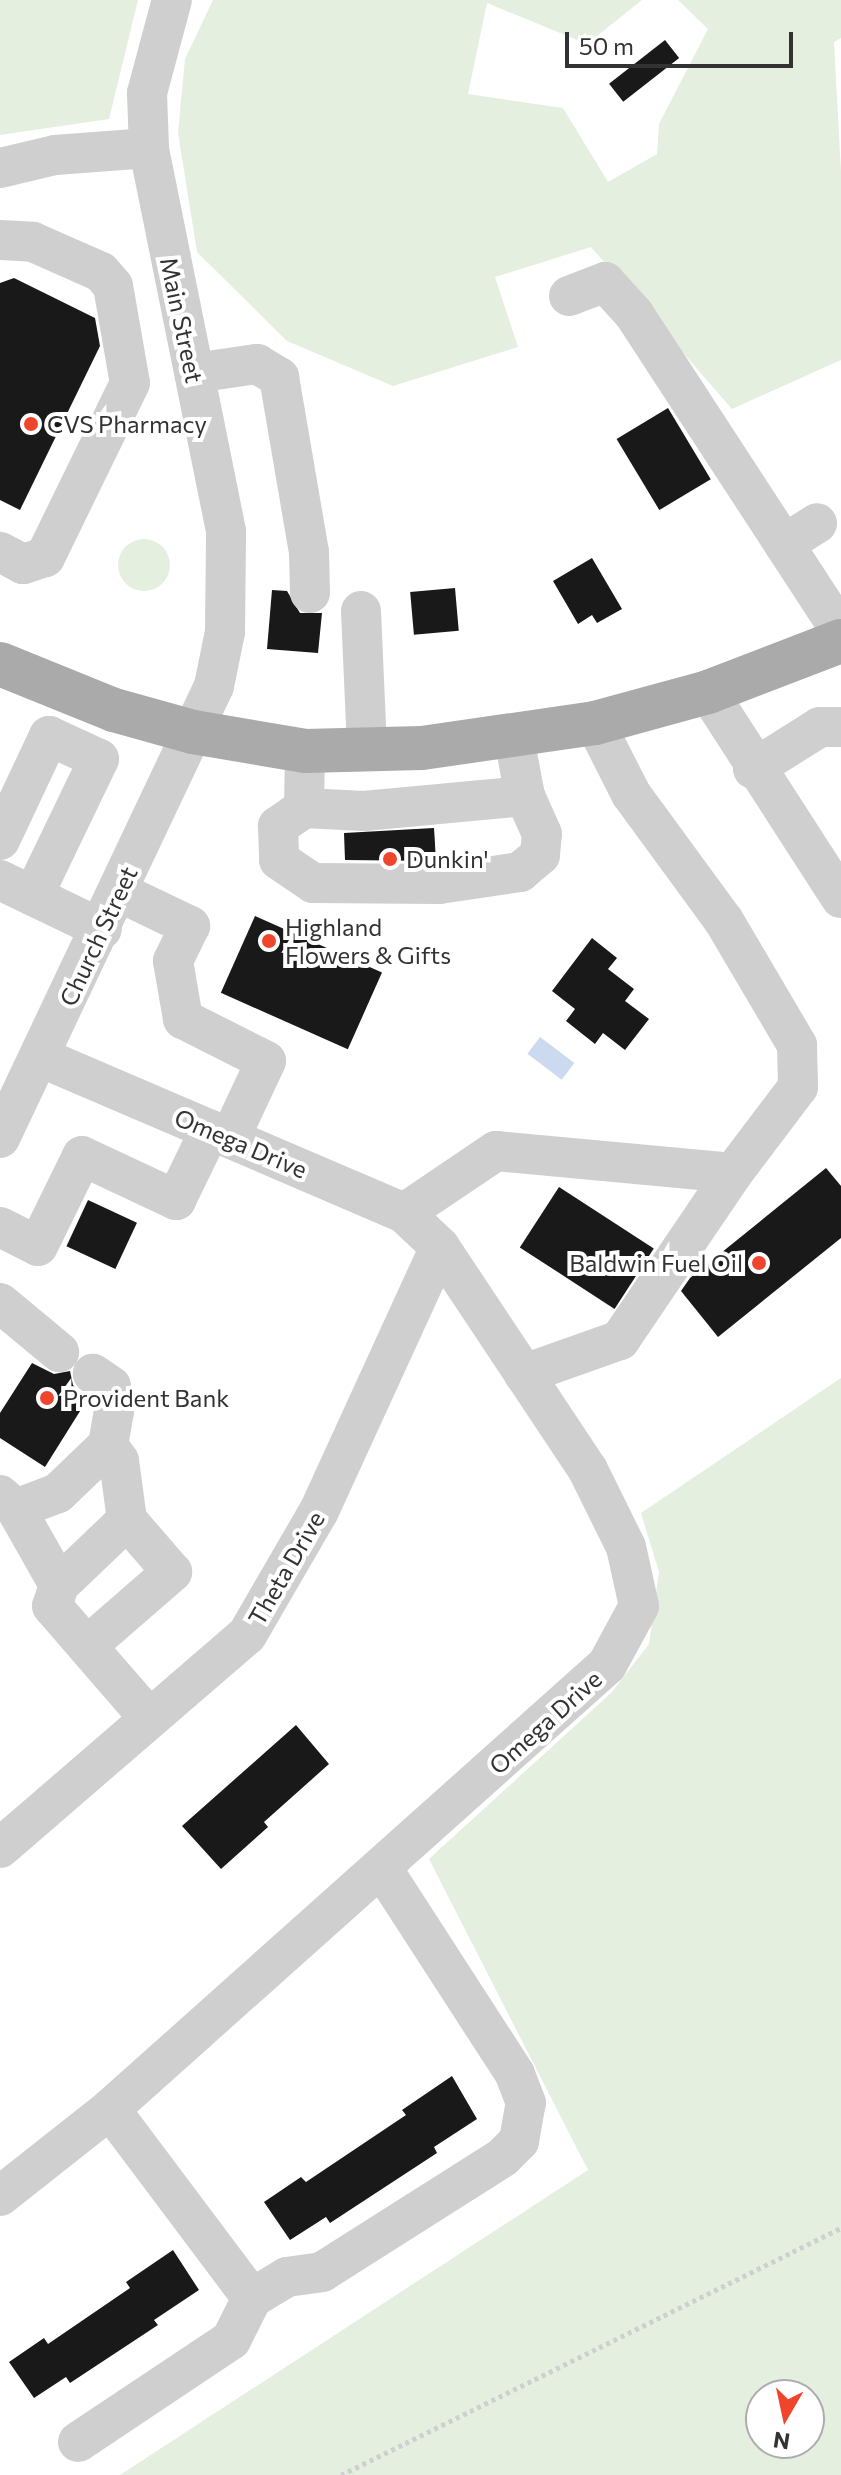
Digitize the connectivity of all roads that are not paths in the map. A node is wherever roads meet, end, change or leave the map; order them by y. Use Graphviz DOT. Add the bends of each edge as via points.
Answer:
graph roads {
  1 [pos="172,0"];
  2 [pos="149,148"];
  3 [pos="0,168"];
  4 [pos="0,240"];
  5 [pos="569,296"];
  6 [pos="195,373"];
  7 [pos="817,523"];
  8 [pos="784,544"];
  9 [pos="0,552"];
  10 [pos="310,593"];
  11 [pos="361,611"];
  12 [pos="841,631"];
  13 [pos="841,641"];
  14 [pos="0,664"];
  15 [pos="708,692"];
  16 [pos="595,723"];
  17 [pos="841,727"];
  18 [pos="193,732"];
  19 [pos="514,738"];
  20 [pos="367,749"];
  21 [pos="305,751"];
  22 [pos="753,769"];
  23 [pos="525,796"];
  24 [pos="304,808"];
  25 [pos="0,840"];
  26 [pos="17,888"];
  27 [pos="119,892"];
  28 [pos="841,898"];
  29 [pos="102,929"];
  30 [pos="40,1057"];
  31 [pos="10,1095"];
  32 [pos="220,1134"];
  33 [pos="0,1138"];
  34 [pos="733,1173"];
  35 [pos="404,1213"];
  36 [pos="0,1227"];
  37 [pos="440,1247"];
  38 [pos="4,1314"];
  39 [pos="59,1352"];
  40 [pos="93,1374"];
  41 [pos="524,1374"];
  42 [pos="108,1445"];
  43 [pos="8,1502"];
  44 [pos="127,1520"];
  45 [pos="59,1585"];
  46 [pos="87,1646"];
  47 [pos="149,1718"];
  48 [pos="0,1848"];
  49 [pos="383,1870"];
  50 [pos="110,2109"];
  51 [pos="0,2196"];
  52 [pos="252,2298"];
  53 [pos="78,2442"];
  1 -- 2 [label="street, Main Street" via="147,93"];
  2 -- 3 [label="street" via="55,155"];
  2 -- 6 [label="street, Main Street"];
  4 -- 9 [label="street" via="33,242 107,279 113,286 130,383 45,557 23,564"];
  5 -- 8 [label="street" via="605,282 742,505"];
  6 -- 10 [label="street" via="257,364 279,377 309,552"];
  6 -- 18 [label="street, Main Street" via="226,531 229,582 214,686"];
  7 -- 8 [label="street"];
  8 -- 12 [label="street"];
  11 -- 20 [label="street"];
  13 -- 15 [label="main road"];
  14 -- 18 [label="main road" via="114,710"];
  15 -- 16 [label="main road"];
  15 -- 22 [label="street"];
  16 -- 19 [label="main road"];
  16 -- 34 [label="street" via="631,794 724,921 797,1045 798,1087"];
  17 -- 22 [label="street" via="820,727"];
  18 -- 21 [label="main road"];
  18 -- 27 [label="street, Church Street"];
  19 -- 20 [label="main road"];
  19 -- 23 [label="street"];
  20 -- 21 [label="main road"];
  21 -- 24 [label="street"];
  22 -- 28 [label="street"];
  23 -- 24 [label="street" via="364,811"];
  23 -- 24 [label="street" via="542,834 540,855 520,872 439,884 313,883 279,860 278,826"];
  25 -- 26 [label="street" via="49,736 99,759"];
  26 -- 29 [label="street"];
  27 -- 29 [label="street, Church Street"];
  27 -- 32 [label="street" via="190,926 173,961 183,1019 266,1061"];
  29 -- 30 [label="street, Church Street"];
  30 -- 31 [label="street, Church Street"];
  30 -- 32 [label="street, Omega Drive"];
  31 -- 33 [label="street, Church Street"];
  32 -- 35 [label="street, Omega Drive"];
  32 -- 36 [label="street" via="176,1200 82,1156 38,1246"];
  34 -- 35 [label="street" via="496,1151"];
  34 -- 41 [label="street" via="620,1340"];
  35 -- 37 [label="street, Omega Drive"];
  37 -- 41 [label="street, Omega Drive"];
  37 -- 47 [label="street, Theta Drive" via="284,1576 247,1635"];
  38 -- 39 [label="street"];
  40 -- 42 [label="street" via="111,1386 114,1412"];
  41 -- 49 [label="street, Omega Drive" via="588,1470 626,1547 639,1606 607,1665"];
  42 -- 43 [label="street" via="58,1493"];
  42 -- 44 [label="street" via="119,1461"];
  43 -- 45 [label="street"];
  44 -- 45 [label="street"];
  44 -- 46 [label="street" via="172,1572"];
  45 -- 46 [label="street" via="52,1606"];
  46 -- 47 [label="street"];
  47 -- 48 [label="street, Theta Drive"];
  49 -- 50 [label="street, Omega Drive"];
  49 -- 52 [label="street" via="515,2074 526,2103 519,2141 503,2157 322,2272 287,2277"];
  50 -- 51 [label="street, Omega Drive"];
  50 -- 52 [label="street"];
  52 -- 53 [label="street" via="231,2340"];
}
